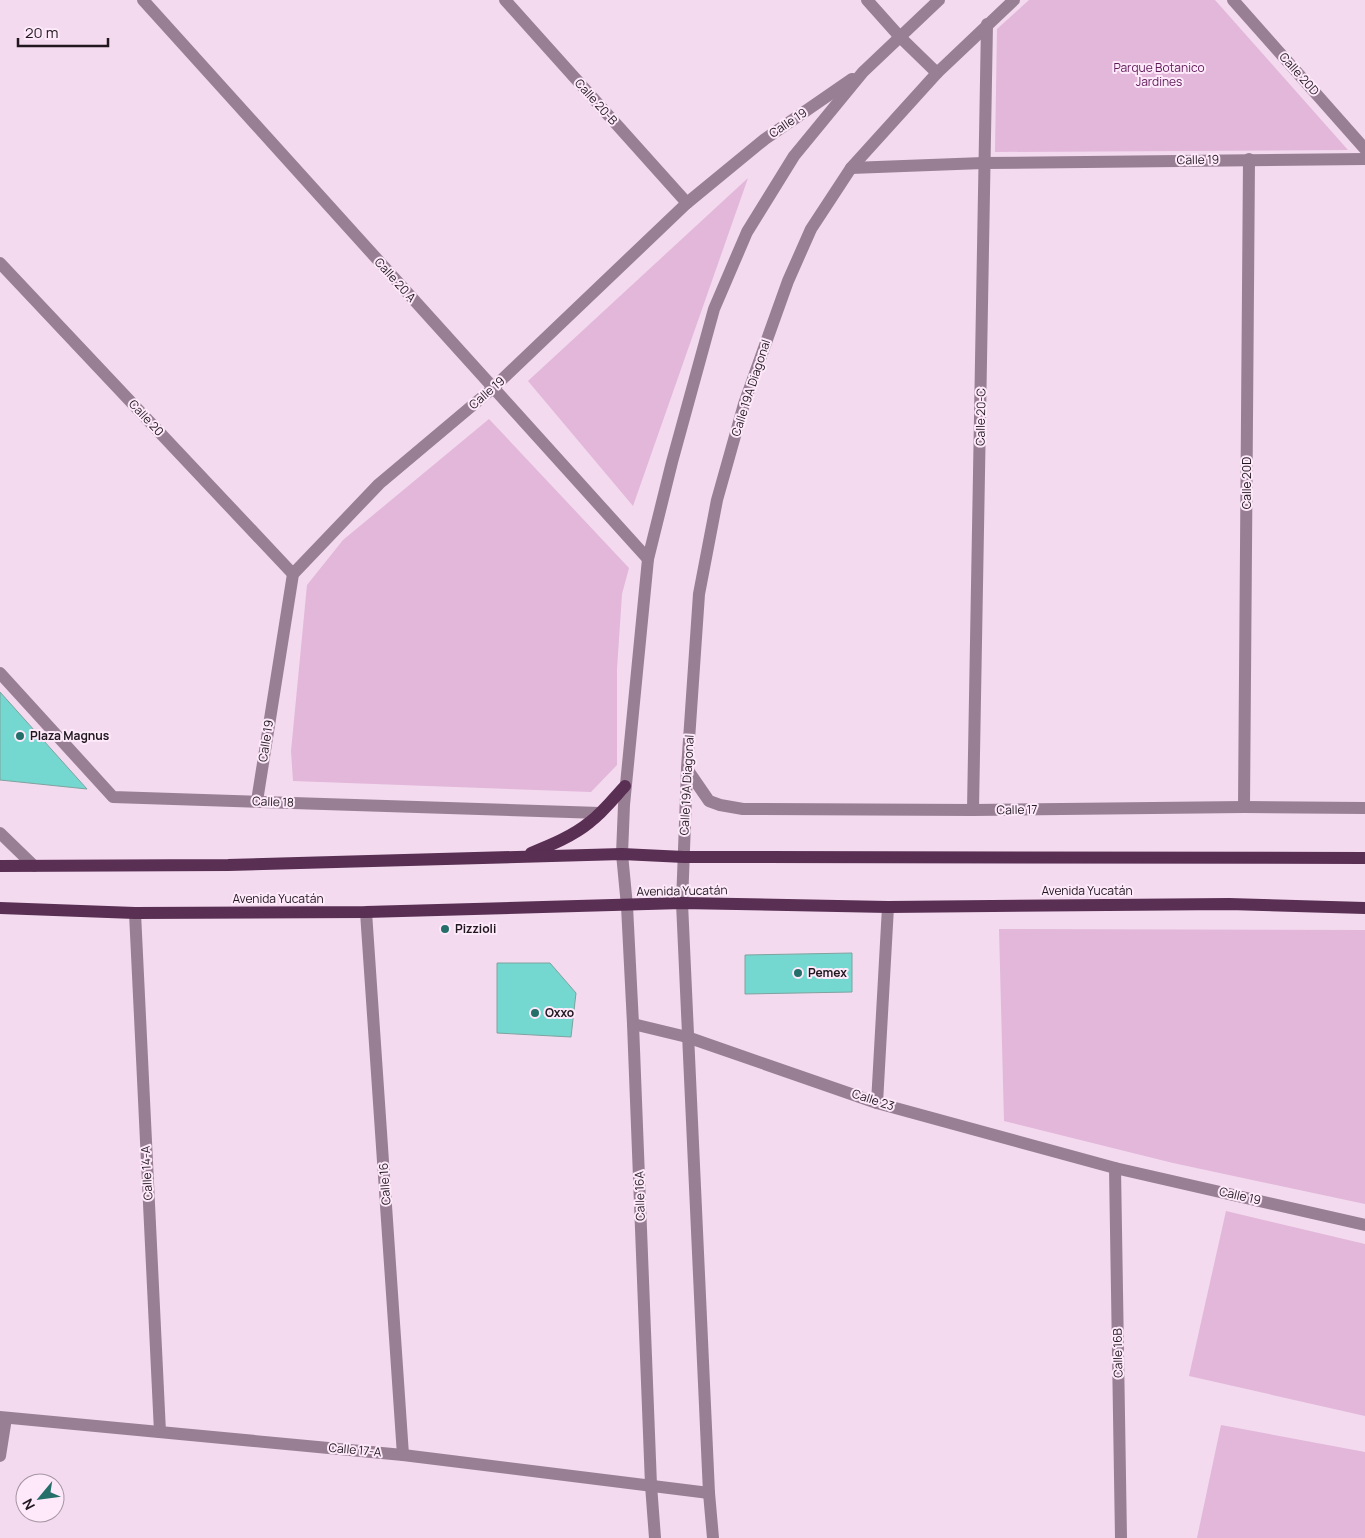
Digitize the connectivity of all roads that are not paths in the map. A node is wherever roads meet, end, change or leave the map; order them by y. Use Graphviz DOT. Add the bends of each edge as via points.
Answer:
graph roads {
  1 [pos="143,0"];
  2 [pos="505,0"];
  3 [pos="867,0"];
  4 [pos="939,0"];
  5 [pos="1014,0"];
  6 [pos="1233,0"];
  7 [pos="987,24"];
  8 [pos="900,37"];
  9 [pos="863,72"];
  10 [pos="937,73"];
  11 [pos="1365,149"];
  12 [pos="1365,158"];
  13 [pos="1249,159"];
  14 [pos="984,163"];
  15 [pos="851,168"];
  16 [pos="687,203"];
  17 [pos="0,263"];
  18 [pos="492,389"];
  19 [pos="648,560"];
  20 [pos="292,574"];
  21 [pos="0,673"];
  22 [pos="687,769"];
  23 [pos="625,786"];
  24 [pos="257,801"];
  25 [pos="1244,808"];
  26 [pos="1365,808"];
  27 [pos="973,810"];
  28 [pos="600,814"];
  29 [pos="0,833"];
  30 [pos="622,854"];
  31 [pos="520,857"];
  32 [pos="684,857"];
  33 [pos="1365,858"];
  34 [pos="0,866"];
  35 [pos="34,866"];
  36 [pos="682,904"];
  37 [pos="627,906"];
  38 [pos="888,907"];
  39 [pos="0,908"];
  40 [pos="1365,908"];
  41 [pos="366,912"];
  42 [pos="135,913"];
  43 [pos="633,1024"];
  44 [pos="687,1037"];
  45 [pos="877,1103"];
  46 [pos="1115,1168"];
  47 [pos="1365,1225"];
  48 [pos="3,1418"];
  49 [pos="160,1432"];
  50 [pos="404,1455"];
  51 [pos="0,1456"];
  52 [pos="652,1485"];
  53 [pos="709,1493"];
  54 [pos="655,1538"];
  55 [pos="713,1538"];
  56 [pos="1121,1538"];
  1 -- 18 [label="street, Calle 20 A"];
  2 -- 16 [label="street, Calle 20-B"];
  3 -- 8 [label="street"];
  4 -- 8 [label="street"];
  5 -- 7 [label="street, Calle 19A Diagonal"];
  6 -- 11 [label="street, Calle 20D"];
  7 -- 10 [label="street, Calle 19A Diagonal"];
  7 -- 14 [label="street, Calle 20-C"];
  8 -- 9 [label="street"];
  8 -- 10 [label="street"];
  9 -- 16 [label="street, Calle 19" via="765,139"];
  9 -- 19 [label="street" via="794,156 747,232 714,309"];
  10 -- 15 [label="street, Calle 19A Diagonal"];
  12 -- 13 [label="street, Calle 19"];
  13 -- 14 [label="street, Calle 19"];
  13 -- 25 [label="street, Calle 20D"];
  14 -- 15 [label="street, Calle 19"];
  14 -- 27 [label="street, Calle 20-C"];
  15 -- 22 [label="street, Calle 19A Diagonal" via="811,229 788,281 744,404 717,500 699,594"];
  16 -- 18 [label="street, Calle 19"];
  17 -- 20 [label="street, Calle 20"];
  18 -- 19 [label="street, Calle 20 A"];
  18 -- 20 [label="street, Calle 19" via="379,484"];
  19 -- 23 [label="street"];
  20 -- 24 [label="street, Calle 19"];
  21 -- 24 [label="street, Calle 18" via="113,797"];
  22 -- 27 [label="street, Calle 17" via="709,801 743,809"];
  22 -- 32 [label="street, Calle 19A Diagonal"];
  23 -- 28 [label="main road"];
  23 -- 30 [label="street"];
  24 -- 28 [label="street, Calle 18"];
  25 -- 26 [label="street, Calle 17"];
  25 -- 27 [label="street, Calle 17"];
  28 -- 31 [label="main road" via="579,831"];
  29 -- 35 [label="street"];
  30 -- 31 [label="main road"];
  30 -- 32 [label="main road"];
  30 -- 37 [label="street, Calle 16A"];
  31 -- 35 [label="main road" via="228,866"];
  32 -- 33 [label="main road"];
  32 -- 36 [label="street"];
  34 -- 35 [label="main road"];
  36 -- 37 [label="main road, Avenida Yucatán"];
  36 -- 38 [label="main road, Avenida Yucatán"];
  36 -- 44 [label="street"];
  37 -- 41 [label="main road, Avenida Yucatán"];
  37 -- 43 [label="street, Calle 16A"];
  38 -- 40 [label="main road, Avenida Yucatán" via="1229,904"];
  38 -- 45 [label="street"];
  39 -- 42 [label="main road, Avenida Yucatán"];
  41 -- 42 [label="main road, Avenida Yucatán"];
  41 -- 50 [label="street, Calle 16"];
  42 -- 49 [label="street, Calle 14-A"];
  43 -- 44 [label="street, Calle 23"];
  43 -- 52 [label="street, Calle 16A"];
  44 -- 45 [label="street, Calle 23"];
  44 -- 53 [label="street"];
  45 -- 46 [label="street, Calle 23"];
  46 -- 47 [label="street, Calle 19"];
  46 -- 56 [label="street, Calle 16B"];
  48 -- 49 [label="street, Calle 17-A"];
  48 -- 51 [label="street"];
  49 -- 50 [label="street, Calle 17-A"];
  50 -- 52 [label="street, Calle 17-A"];
  52 -- 53 [label="street, Calle 17-A"];
  52 -- 54 [label="street, Calle 16A"];
  53 -- 55 [label="street"];
}
